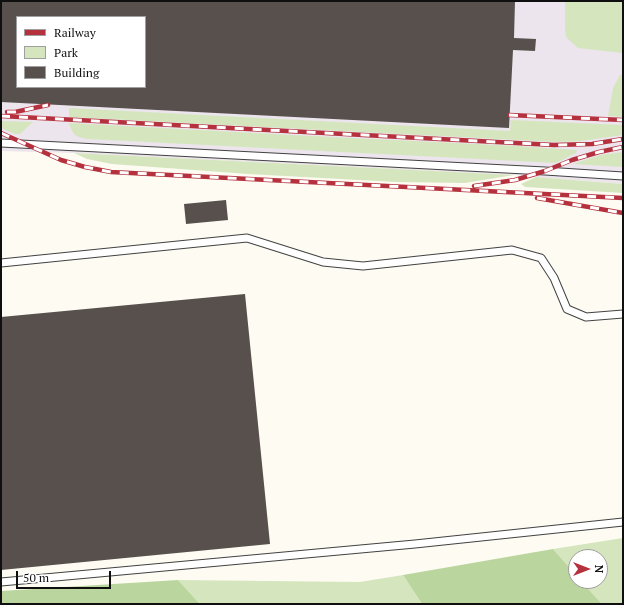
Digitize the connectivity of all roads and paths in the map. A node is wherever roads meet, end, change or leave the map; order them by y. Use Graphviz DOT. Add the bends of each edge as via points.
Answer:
graph roads {
  1 [pos="1,143"];
  2 [pos="623,176"];
  3 [pos="1,263"];
  4 [pos="623,314"];
  5 [pos="623,522"];
  6 [pos="1,582"];
  1 -- 2 [label="lane"];
  3 -- 4 [label="lane" via="248,238 324,262 363,266 512,250 541,258 554,278 567,308 586,317"];
  5 -- 6 [label="lane"];
}
